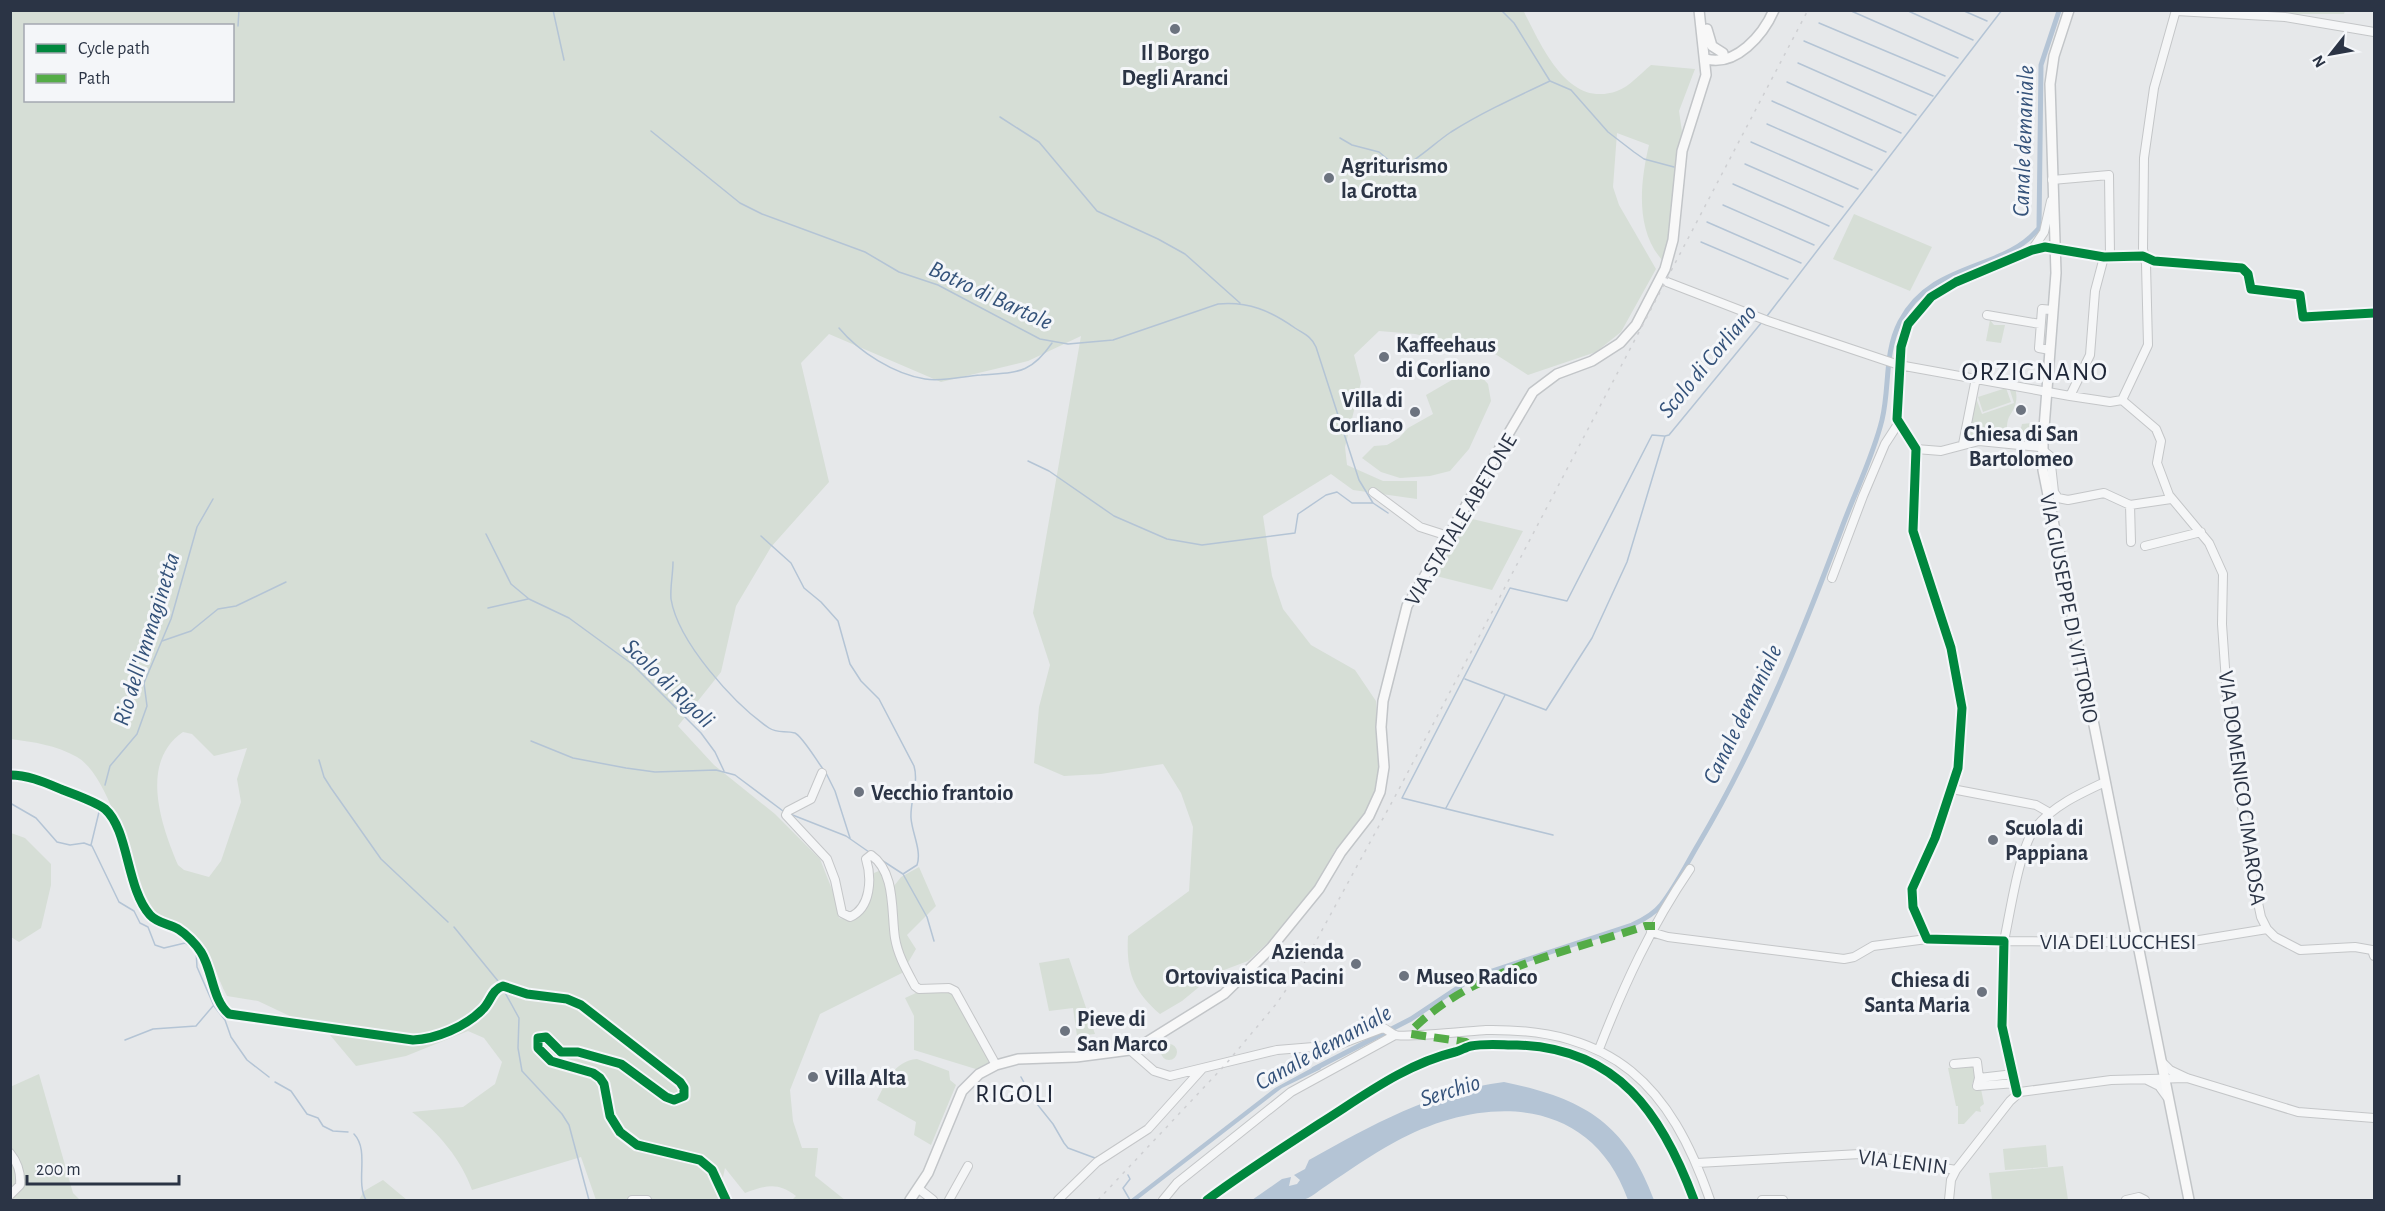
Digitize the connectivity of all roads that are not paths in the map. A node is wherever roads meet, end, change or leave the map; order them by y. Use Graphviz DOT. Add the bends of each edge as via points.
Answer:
graph roads {
  1 [pos="1774,10"];
  2 [pos="2069,10"];
  3 [pos="2176,11"];
  4 [pos="1700,12"];
  5 [pos="2374,32"];
  6 [pos="1721,57"];
  7 [pos="1706,59"];
  8 [pos="1704,84"];
  9 [pos="2052,180"];
  10 [pos="2053,190"];
  11 [pos="2042,239"];
  12 [pos="2056,245"];
  13 [pos="2032,250"];
  14 [pos="2107,256"];
  15 [pos="2143,256"];
  16 [pos="1667,282"];
  17 [pos="2053,310"];
  18 [pos="2374,313"];
  19 [pos="1987,315"];
  20 [pos="2040,324"];
  21 [pos="2050,350"];
  22 [pos="1896,363"];
  23 [pos="1976,378"];
  24 [pos="2047,392"];
  25 [pos="2070,396"];
  26 [pos="2122,400"];
  27 [pos="1898,424"];
  28 [pos="1963,444"];
  29 [pos="2043,448"];
  30 [pos="1916,449"];
  31 [pos="1373,492"];
  32 [pos="2171,499"];
  33 [pos="2130,505"];
  34 [pos="2200,532"];
  35 [pos="1448,536"];
  36 [pos="2132,542"];
  37 [pos="2145,546"];
  38 [pos="1832,578"];
  39 [pos="822,773"];
  40 [pos="10,775"];
  41 [pos="2105,782"];
  42 [pos="1952,789"];
  43 [pos="2050,813"];
  44 [pos="1690,869"];
  45 [pos="2267,929"];
  46 [pos="1651,932"];
  47 [pos="1926,939"];
  48 [pos="2004,941"];
  49 [pos="2137,943"];
  50 [pos="2374,956"];
  51 [pos="1391,1032"];
  52 [pos="1599,1049"];
  53 [pos="1130,1050"];
  54 [pos="2161,1061"];
  55 [pos="1954,1064"];
  56 [pos="996,1065"];
  57 [pos="1202,1069"];
  58 [pos="2014,1074"];
  59 [pos="2164,1077"];
  60 [pos="1979,1078"];
  61 [pos="2145,1078"];
  62 [pos="2187,1078"];
  63 [pos="2016,1083"];
  64 [pos="2017,1094"];
  65 [pos="2168,1098"];
  66 [pos="2374,1118"];
  67 [pos="10,1153"];
  68 [pos="1697,1163"];
  69 [pos="968,1166"];
  70 [pos="1956,1170"];
  71 [pos="919,1189"];
  72 [pos="10,1196"];
  73 [pos="632,1200"];
  74 [pos="647,1200"];
  75 [pos="726,1200"];
  76 [pos="910,1200"];
  77 [pos="933,1200"];
  78 [pos="949,1200"];
  79 [pos="1058,1200"];
  80 [pos="1163,1200"];
  81 [pos="1710,1200"];
  82 [pos="1762,1200"];
  83 [pos="1783,1200"];
  84 [pos="1949,1200"];
  85 [pos="2126,1200"];
  86 [pos="2145,1200"];
  87 [pos="2189,1200"];
  1 -- 6 [label="main road" via="1763,30 1743,50"];
  2 -- 9 [label="main road, VIA GIUSEPPE DI VITTORIO" via="2050,84"];
  3 -- 5 [label="street" via="2284,17"];
  3 -- 15 [label="street" via="2157,74 2148,122"];
  4 -- 6 [label="main road" via="1712,46"];
  4 -- 7 [label="main road, VIA STATALE ABETONE"];
  6 -- 7 [label="main road"];
  6 -- 8 [label="main road"];
  7 -- 8 [label="main road, VIA STATALE ABETONE"];
  8 -- 35 [label="main road, VIA STATALE ABETONE" via="1682,151 1669,257 1636,325 1613,348 1557,374 1533,392"];
  9 -- 10 [label="main road, VIA GIUSEPPE DI VITTORIO"];
  9 -- 14 [label="street" via="2109,175"];
  10 -- 11 [label="street"];
  10 -- 12 [label="main road, VIA GIUSEPPE DI VITTORIO"];
  11 -- 12 [label="street"];
  11 -- 13 [label="street"];
  12 -- 13 [label="street"];
  12 -- 14 [label="street"];
  12 -- 17 [label="main road, VIA GIUSEPPE DI VITTORIO"];
  13 -- 22 [label="street" via="1956,282 1925,302 1908,324"];
  14 -- 15 [label="street"];
  14 -- 25 [label="street" via="2095,291 2090,355"];
  15 -- 18 [label="street" via="2154,261 2242,268 2248,274 2251,289 2300,295 2303,317"];
  15 -- 26 [label="street" via="2148,345"];
  16 -- 22 [label="street" via="1764,320"];
  17 -- 20 [label="street" via="2042,309"];
  17 -- 21 [label="main road, VIA GIUSEPPE DI VITTORIO"];
  19 -- 20 [label="street"];
  20 -- 21 [label="street" via="2039,348"];
  21 -- 24 [label="main road, VIA GIUSEPPE DI VITTORIO"];
  22 -- 23 [label="street"];
  22 -- 27 [label="street"];
  23 -- 24 [label="street"];
  23 -- 28 [label="street"];
  24 -- 25 [label="street"];
  24 -- 29 [label="main road, VIA GIUSEPPE DI VITTORIO"];
  25 -- 26 [label="street"];
  26 -- 32 [label="street, VIA DOMENICO CIMAROSA" via="2151,422 2158,433 2161,441 2157,463"];
  27 -- 30 [label="street"];
  27 -- 38 [label="street" via="1885,444"];
  28 -- 29 [label="street" via="1979,441"];
  28 -- 30 [label="street" via="1941,451"];
  29 -- 33 [label="street" via="2050,456 2058,498 2068,500 2104,493"];
  29 -- 41 [label="main road, VIA GIUSEPPE DI VITTORIO" via="2047,498"];
  30 -- 42 [label="street" via="1914,536 1951,648 1962,708 1960,760"];
  31 -- 35 [label="street" via="1420,527"];
  32 -- 33 [label="street"];
  32 -- 34 [label="street, VIA DOMENICO CIMAROSA"];
  33 -- 36 [label="street"];
  34 -- 37 [label="street"];
  34 -- 45 [label="street, VIA DOMENICO CIMAROSA" via="2217,556 2223,574 2228,711 2254,890"];
  35 -- 53 [label="main road, VIA STATALE ABETONE" via="1404,615 1382,708 1382,785 1369,816 1319,889 1271,948 1218,999"];
  39 -- 56 [label="street" via="811,799 786,815 827,859 842,913 850,917 861,908 870,886 866,859 871,855 882,865 887,878 895,940 915,986 955,991"];
  40 -- 75 [label="street" via="34,779 107,812 118,831 129,872 146,909 156,920 181,932 201,952 224,1010 230,1014 413,1040 430,1039 474,1017 494,991 503,986 581,1005 680,1082 684,1096 674,1100 666,1097 621,1064 578,1052 561,1052 546,1037 538,1038 538,1048 551,1061 600,1078 610,1116 620,1132 637,1145 700,1160 712,1170"];
  41 -- 43 [label="street"];
  41 -- 49 [label="main road, VIA GIUSEPPE DI VITTORIO"];
  42 -- 43 [label="street" via="2036,805"];
  42 -- 47 [label="street" via="1912,889 1913,907"];
  43 -- 48 [label="street" via="2028,841"];
  44 -- 46 [label="street"];
  45 -- 49 [label="street, VIA DEI LUCCHESI" via="2203,941"];
  45 -- 50 [label="street, VIA DOMENICO CIMAROSA" via="2300,950 2362,948 2372,950"];
  46 -- 47 [label="street, VIA DEI LUCCHESI" via="1844,958 1854,957 1873,945"];
  46 -- 52 [label="street" via="1621,991"];
  47 -- 48 [label="street, VIA DEI LUCCHESI"];
  48 -- 49 [label="street, VIA DEI LUCCHESI"];
  48 -- 58 [label="street" via="2002,1026"];
  49 -- 54 [label="main road, VIA GIUSEPPE DI VITTORIO"];
  51 -- 52 [label="street" via="1522,1031"];
  51 -- 57 [label="street" via="1378,1029 1338,1045 1277,1050"];
  51 -- 80 [label="street" via="1282,1098 1187,1175"];
  52 -- 68 [label="street" via="1623,1064 1656,1095"];
  53 -- 56 [label="main road, VIA STATALE ABETONE" via="1018,1059"];
  53 -- 57 [label="street" via="1162,1074"];
  54 -- 59 [label="main road, VIA GIUSEPPE DI VITTORIO"];
  54 -- 61 [label="street" via="2155,1073"];
  54 -- 62 [label="street"];
  55 -- 60 [label="street" via="1977,1062"];
  56 -- 71 [label="main road, VIA STATALE ABETONE" via="962,1091"];
  57 -- 79 [label="street" via="1148,1129 1097,1162"];
  58 -- 60 [label="street"];
  58 -- 63 [label="street"];
  59 -- 61 [label="street"];
  59 -- 62 [label="street"];
  59 -- 65 [label="main road, VIA GIUSEPPE DI VITTORIO"];
  60 -- 63 [label="street" via="1981,1088"];
  61 -- 64 [label="street" via="2072,1084"];
  61 -- 65 [label="street" via="2159,1086"];
  62 -- 65 [label="street" via="2174,1084"];
  62 -- 66 [label="street" via="2306,1114"];
  63 -- 64 [label="street"];
  64 -- 70 [label="street, VIA LENIN"];
  65 -- 87 [label="main road, VIA GIUSEPPE DI VITTORIO"];
  67 -- 72 [label="street" via="17,1162 20,1185"];
  68 -- 70 [label="street, VIA LENIN" via="1860,1154"];
  68 -- 81 [label="street"];
  69 -- 78 [label="street"];
  70 -- 84 [label="street"];
  71 -- 76 [label="main road, VIA STATALE ABETONE"];
  71 -- 77 [label="street"];
  73 -- 74 [label="street"];
  82 -- 83 [label="street"];
  85 -- 86 [label="street"];
}
